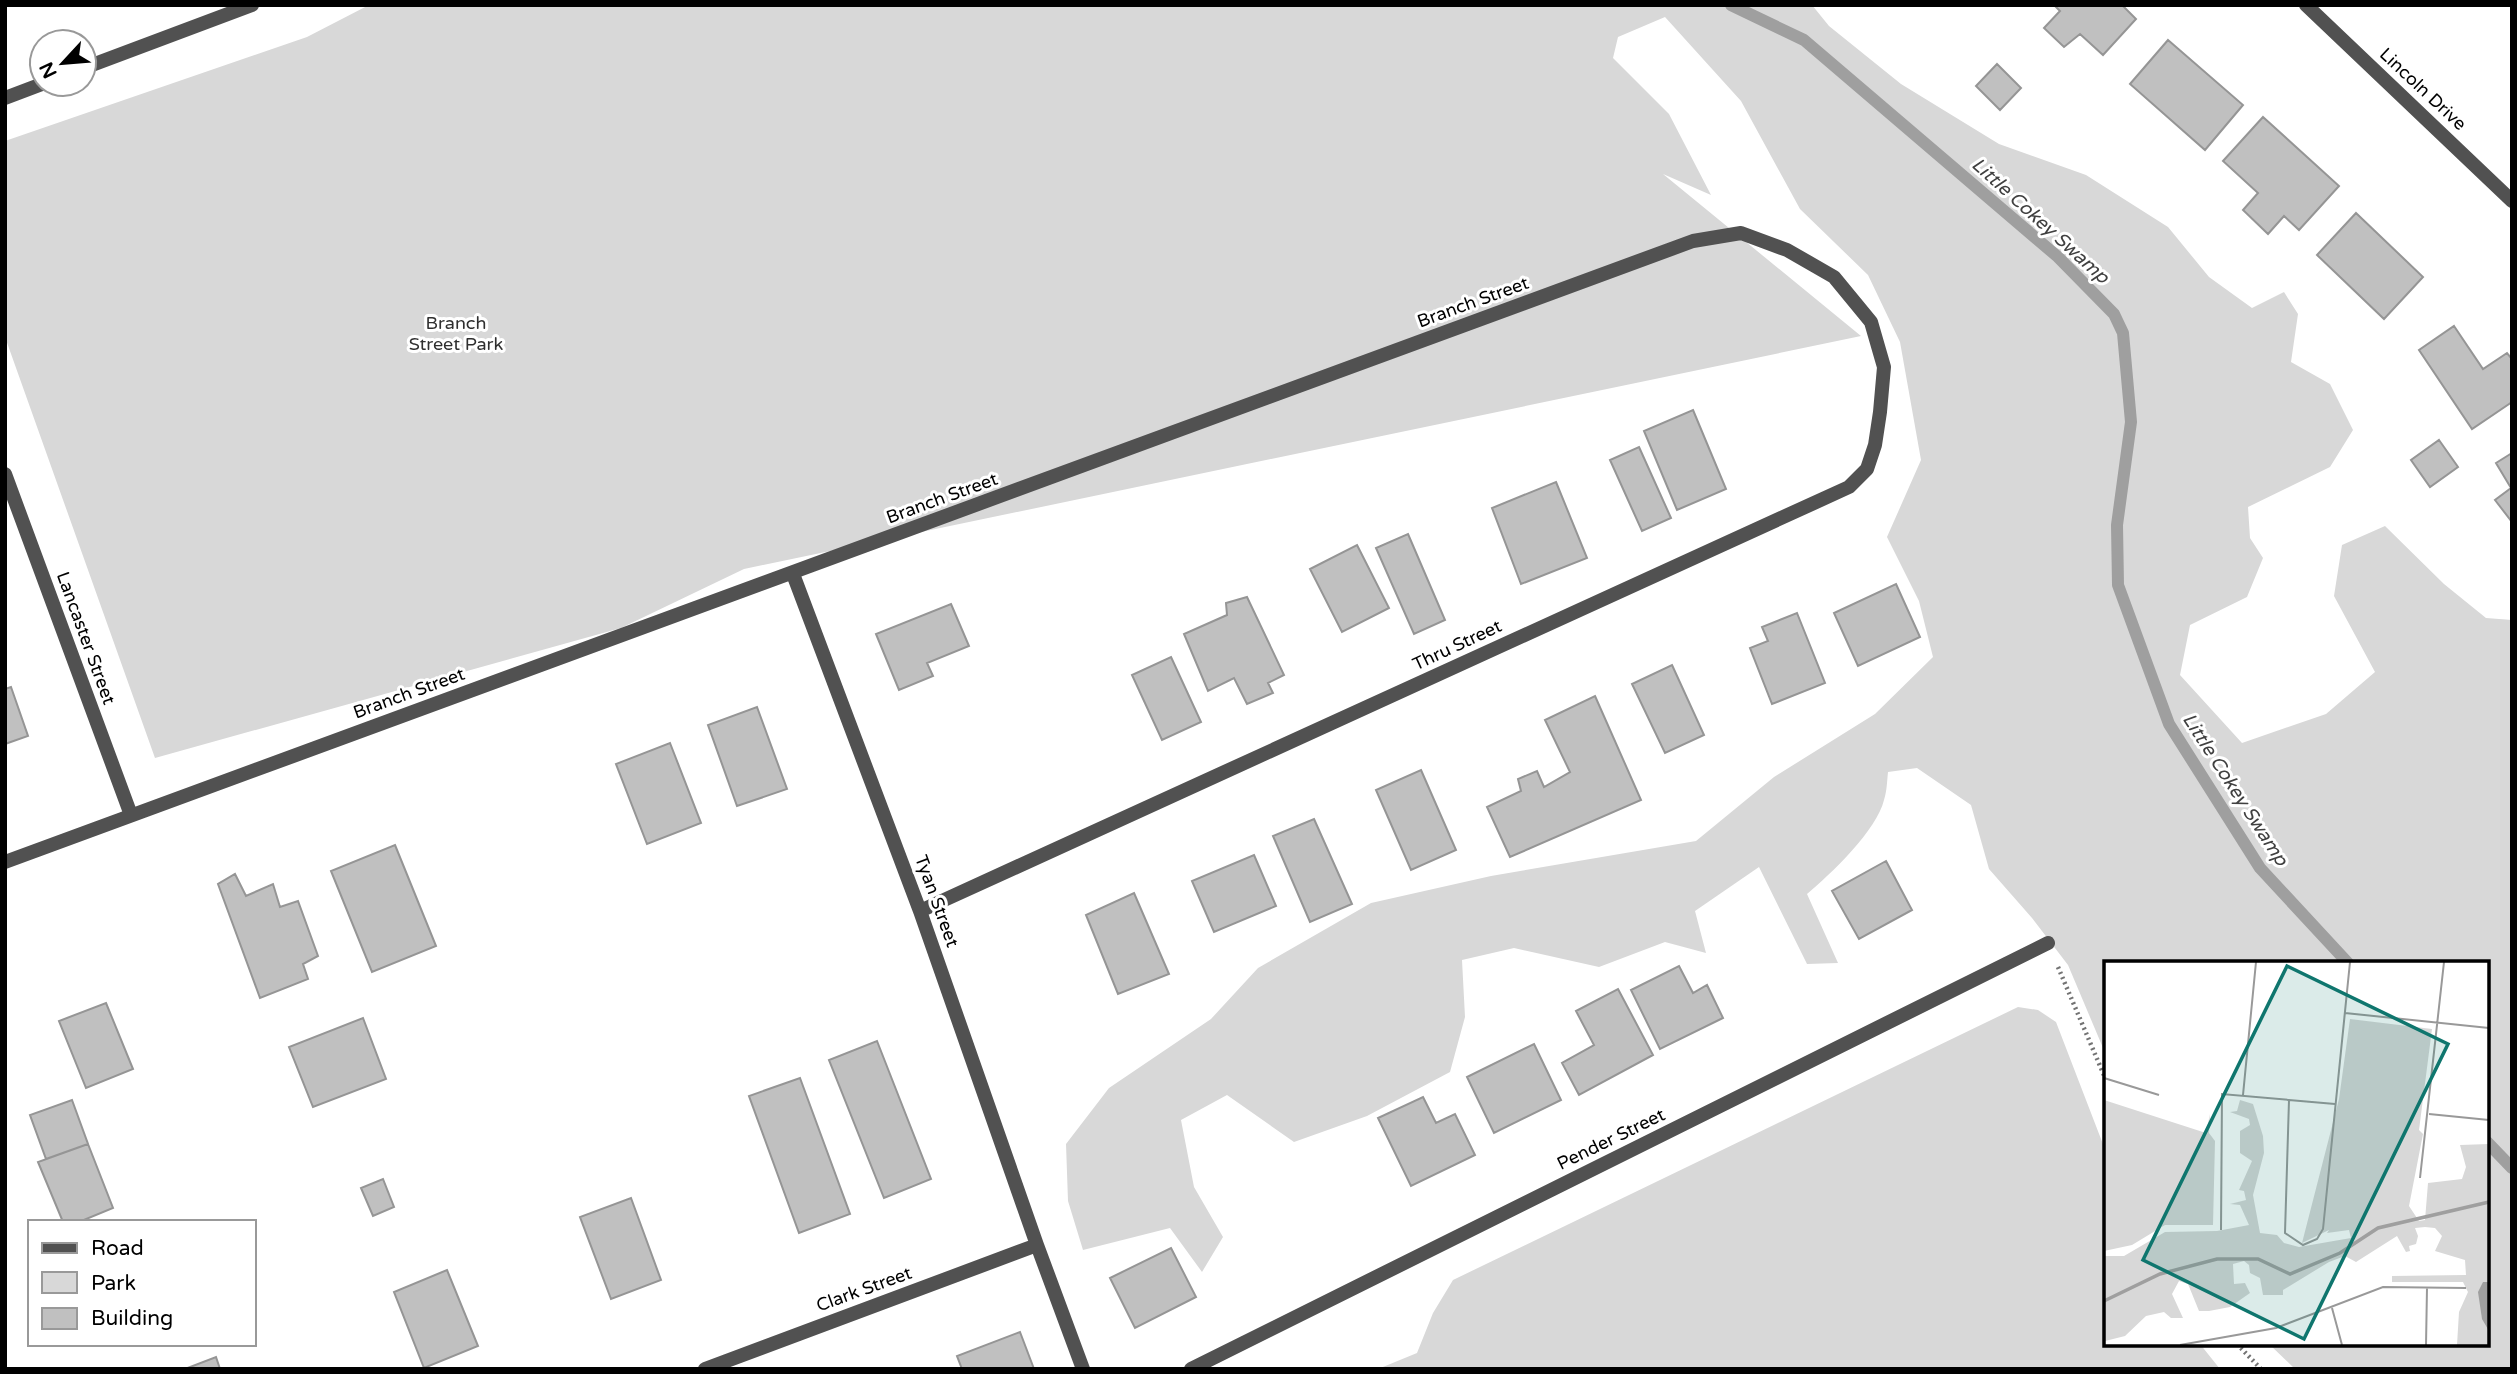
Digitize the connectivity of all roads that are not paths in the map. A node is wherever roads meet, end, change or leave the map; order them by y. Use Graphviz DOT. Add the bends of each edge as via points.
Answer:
graph roads {
  1 [pos="252,5"];
  2 [pos="2306,5"];
  3 [pos="98,63"];
  4 [pos="28,89"];
  5 [pos="5,98"];
  6 [pos="2512,201"];
  7 [pos="1871,323"];
  8 [pos="5,474"];
  9 [pos="793,574"];
  10 [pos="131,815"];
  11 [pos="5,862"];
  12 [pos="920,911"];
  13 [pos="2048,943"];
  14 [pos="1037,1245"];
  15 [pos="705,1369"];
  16 [pos="1083,1369"];
  17 [pos="1191,1369"];
  1 -- 3 [label="street"];
  2 -- 6 [label="street, Lincoln Drive"];
  4 -- 5 [label="street"];
  7 -- 9 [label="street, Branch Street" via="1834,277 1787,250 1741,233 1693,241"];
  7 -- 12 [label="street, Thru Street" via="1884,367 1880,412 1867,469 1849,487"];
  8 -- 10 [label="street, Lancaster Street"];
  9 -- 10 [label="street, Branch Street"];
  9 -- 12 [label="street, Tyan Street"];
  10 -- 11 [label="street, Branch Street"];
  12 -- 14 [label="street, Tyan Street"];
  13 -- 17 [label="street, Pender Street"];
  14 -- 15 [label="street, Clark Street"];
  14 -- 16 [label="street"];
}
